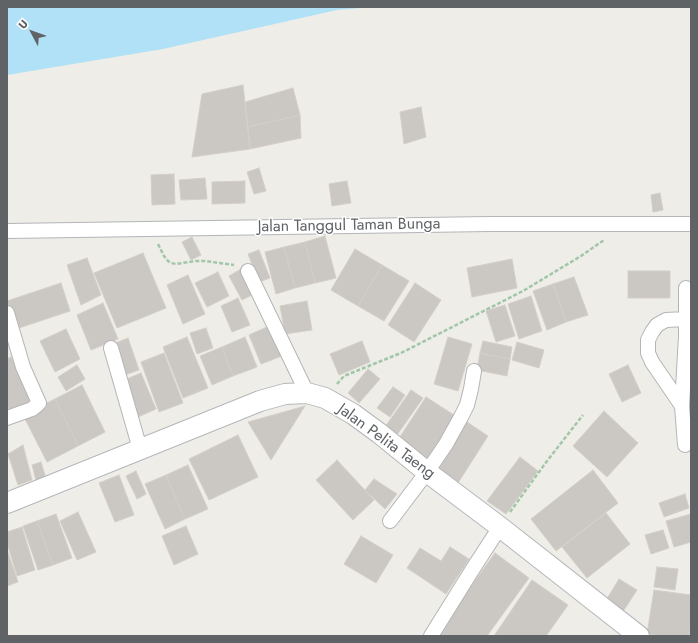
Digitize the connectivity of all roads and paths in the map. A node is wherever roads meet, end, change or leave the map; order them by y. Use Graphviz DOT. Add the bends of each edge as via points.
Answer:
graph roads {
  1 [pos="691,224"];
  2 [pos="152,229"];
  3 [pos="7,231"];
  4 [pos="604,240"];
  5 [pos="248,271"];
  6 [pos="686,288"];
  7 [pos="7,313"];
  8 [pos="686,319"];
  9 [pos="688,336"];
  10 [pos="111,348"];
  11 [pos="474,371"];
  12 [pos="316,395"];
  13 [pos="682,406"];
  14 [pos="583,415"];
  15 [pos="7,418"];
  16 [pos="685,445"];
  17 [pos="140,449"];
  18 [pos="427,472"];
  19 [pos="7,503"];
  20 [pos="390,521"];
  21 [pos="500,527"];
  22 [pos="431,636"];
  23 [pos="639,636"];
  1 -- 2 [label="street, Jalan Tanggul Taman Bunga"];
  2 -- 3 [label="street, Jalan Tanggul Taman Bunga"];
  2 -- 5 [label="path" via="164,256 171,263 205,261 241,266"];
  4 -- 12 [label="path" via="523,292 401,353 344,376"];
  5 -- 12 [label="street"];
  6 -- 8 [label="street"];
  7 -- 15 [label="street" via="23,367 38,403 32,409"];
  8 -- 9 [label="street"];
  8 -- 13 [label="street" via="666,320 657,325 648,340 648,353 652,362"];
  9 -- 13 [label="street"];
  10 -- 17 [label="street"];
  11 -- 18 [label="street" via="467,405"];
  12 -- 17 [label="street" via="285,394 260,401"];
  12 -- 18 [label="street, Jalan Pelita Taeng" via="352,414"];
  13 -- 16 [label="street"];
  14 -- 21 [label="path"];
  17 -- 19 [label="street"];
  18 -- 20 [label="street"];
  18 -- 21 [label="street, Jalan Pelita Taeng"];
  21 -- 22 [label="street"];
  21 -- 23 [label="street, Jalan Pelita Taeng"];
}
